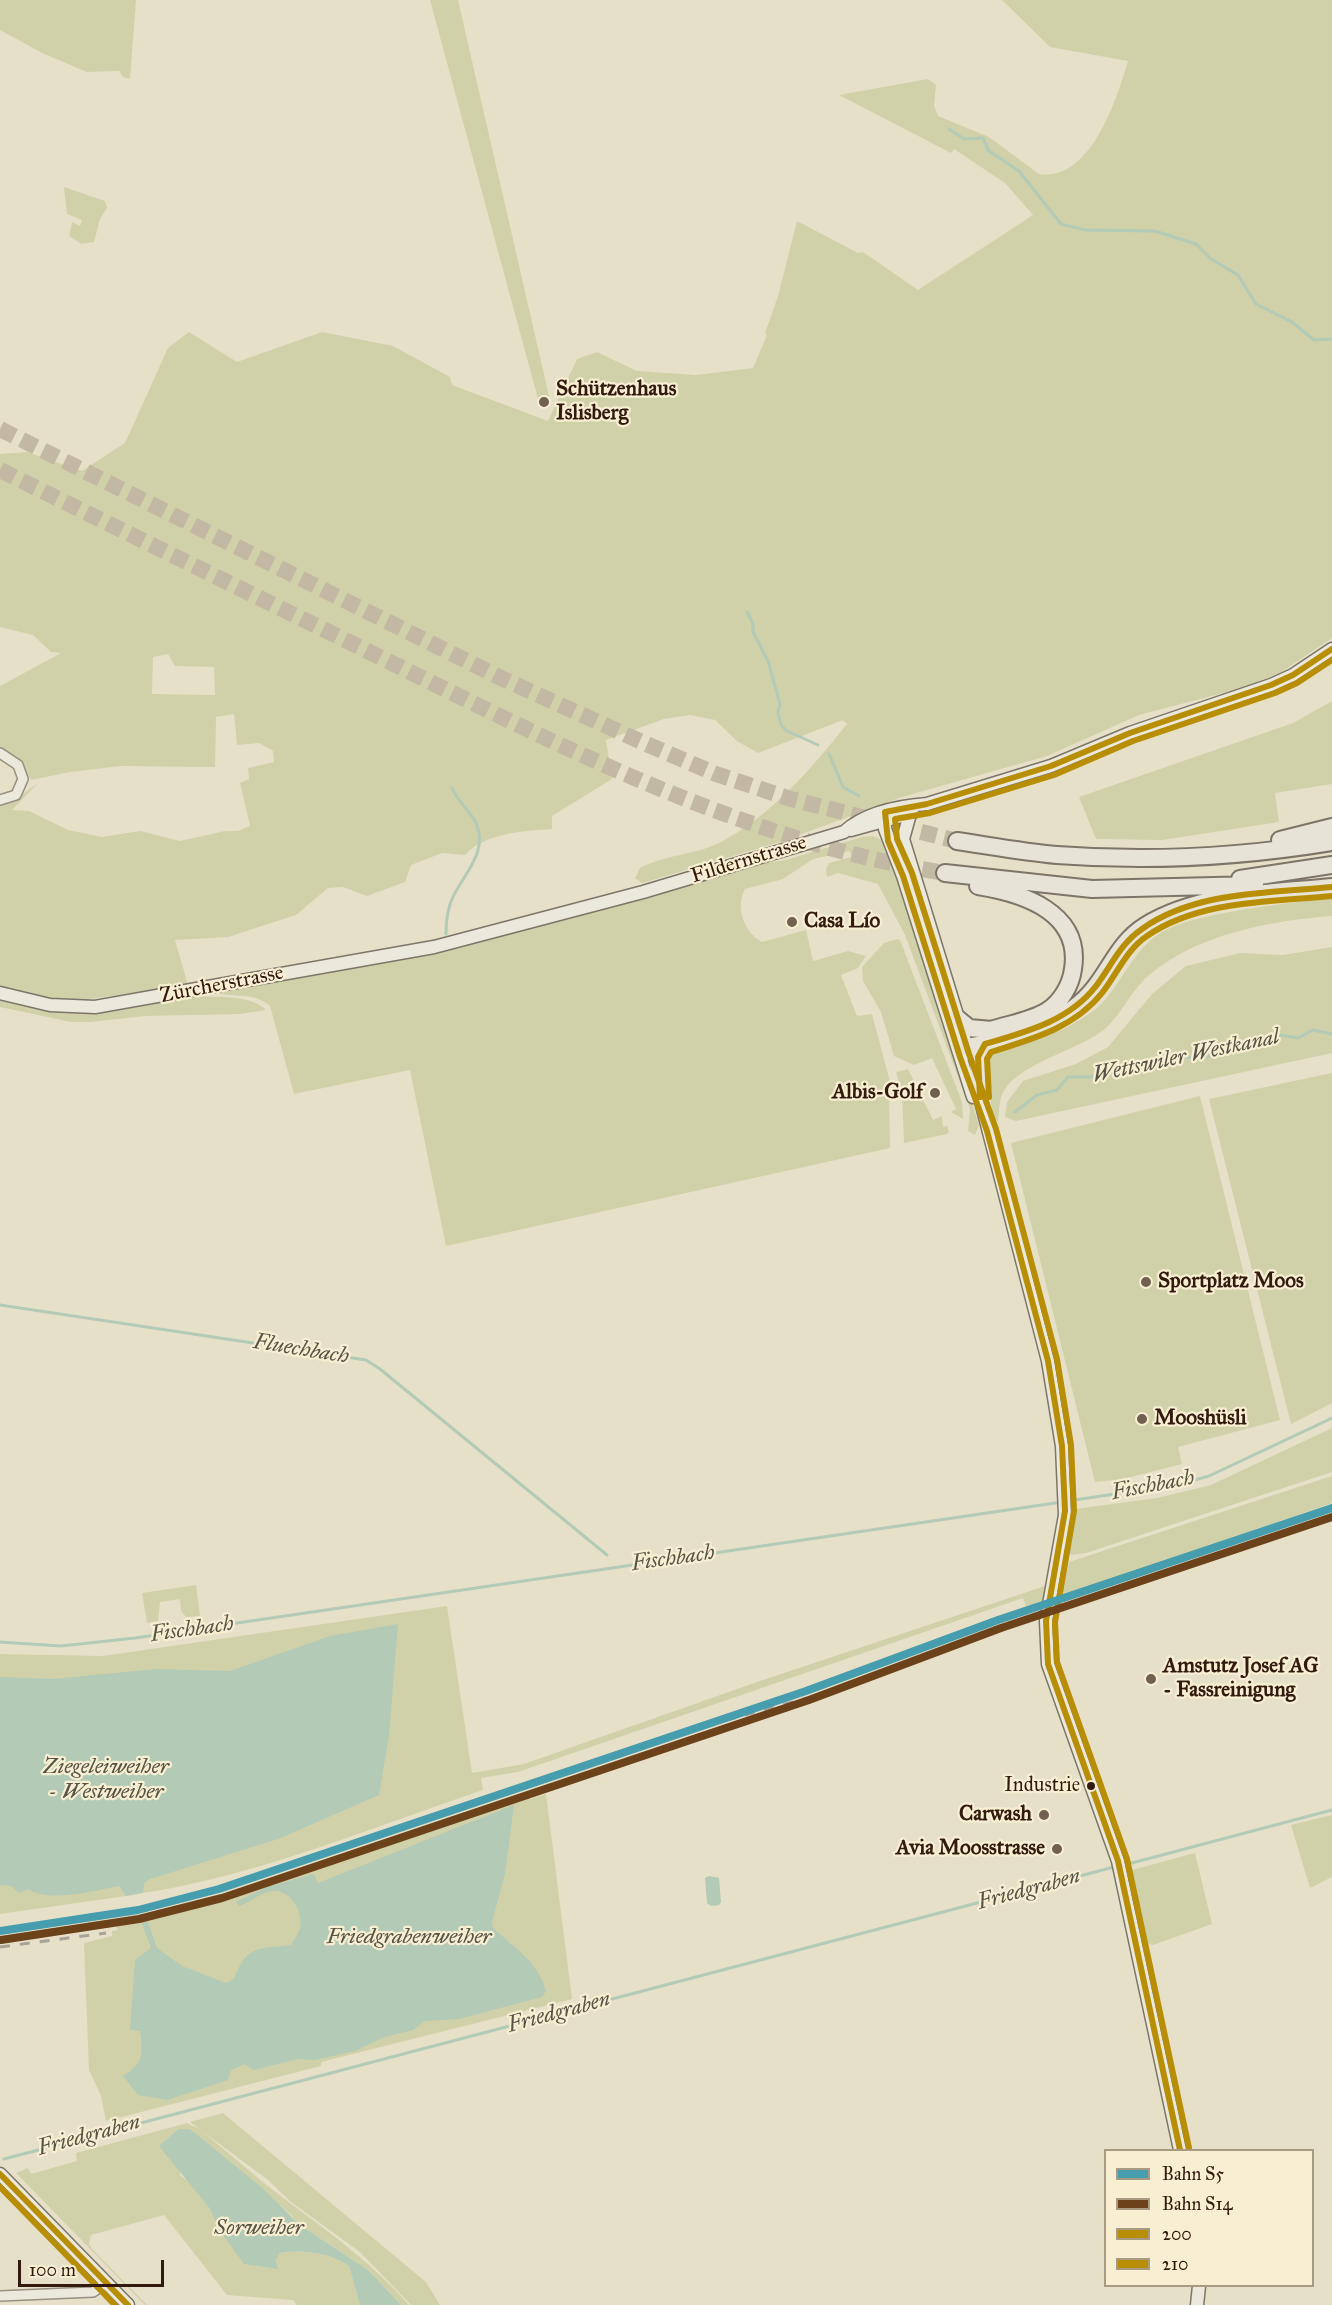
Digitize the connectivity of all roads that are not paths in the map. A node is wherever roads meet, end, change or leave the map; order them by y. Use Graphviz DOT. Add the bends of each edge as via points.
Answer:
graph roads {
  1 [pos="1332,649"];
  2 [pos="0,753"];
  3 [pos="0,800"];
  4 [pos="927,804"];
  5 [pos="910,814"];
  6 [pos="887,818"];
  7 [pos="1332,827"];
  8 [pos="844,832"];
  9 [pos="888,841"];
  10 [pos="957,841"];
  11 [pos="1332,842"];
  12 [pos="1188,858"];
  13 [pos="909,864"];
  14 [pos="1332,865"];
  15 [pos="1332,878"];
  16 [pos="1332,886"];
  17 [pos="1179,888"];
  18 [pos="443,945"];
  19 [pos="0,993"];
  20 [pos="958,1018"];
  21 [pos="988,1037"];
  22 [pos="963,1045"];
  23 [pos="979,1090"];
  24 [pos="987,1131"];
  25 [pos="1179,2149"];
  26 [pos="0,2174"];
  27 [pos="106,2283"];
  28 [pos="1199,2287"];
  29 [pos="0,2296"];
  30 [pos="128,2305"];
  31 [pos="1197,2305"];
  1 -- 4 [label="main road" via="1271,685 1130,733 1051,766"];
  2 -- 3 [label="street" via="18,765 23,779 16,795"];
  4 -- 5 [label="main road"];
  4 -- 6 [label="main road" via="906,806"];
  5 -- 6 [label="main road"];
  5 -- 13 [label="main road" via="903,832"];
  6 -- 8 [label="main road"];
  6 -- 9 [label="main road"];
  6 -- 13 [label="main road"];
  7 -- 12 [label="highway"];
  8 -- 9 [label="main road" via="876,833"];
  8 -- 18 [label="main road, Fildernstrasse" via="643,892"];
  9 -- 22 [label="main road"];
  10 -- 12 [label="highway" via="1055,855"];
  11 -- 12 [label="highway"];
  13 -- 20 [label="main road"];
  14 -- 17 [label="highway"];
  15 -- 17 [label="highway"];
  16 -- 21 [label="highway" via="1195,906 1158,919 1124,945 1088,996 1065,1016 1037,1028"];
  17 -- 21 [label="highway" via="1074,888 945,877 1021,895 1037,903 1062,923 1072,945 1071,979 1055,1005"];
  18 -- 19 [label="main road, Zürcherstrasse" via="95,1007 50,1005"];
  20 -- 21 [label="highway"];
  20 -- 22 [label="main road"];
  21 -- 22 [label="highway"];
  21 -- 23 [label="highway" via="978,1057"];
  22 -- 23 [label="main road"];
  22 -- 24 [label="main road"];
  23 -- 24 [label="main road"];
  24 -- 25 [label="main road" via="1048,1361 1062,1446 1065,1511 1046,1621 1048,1664 1116,1856"];
  26 -- 27 [label="main road"];
  27 -- 29 [label="street" via="93,2292"];
  27 -- 30 [label="main road"];
  28 -- 31 [label="main road"];
}
